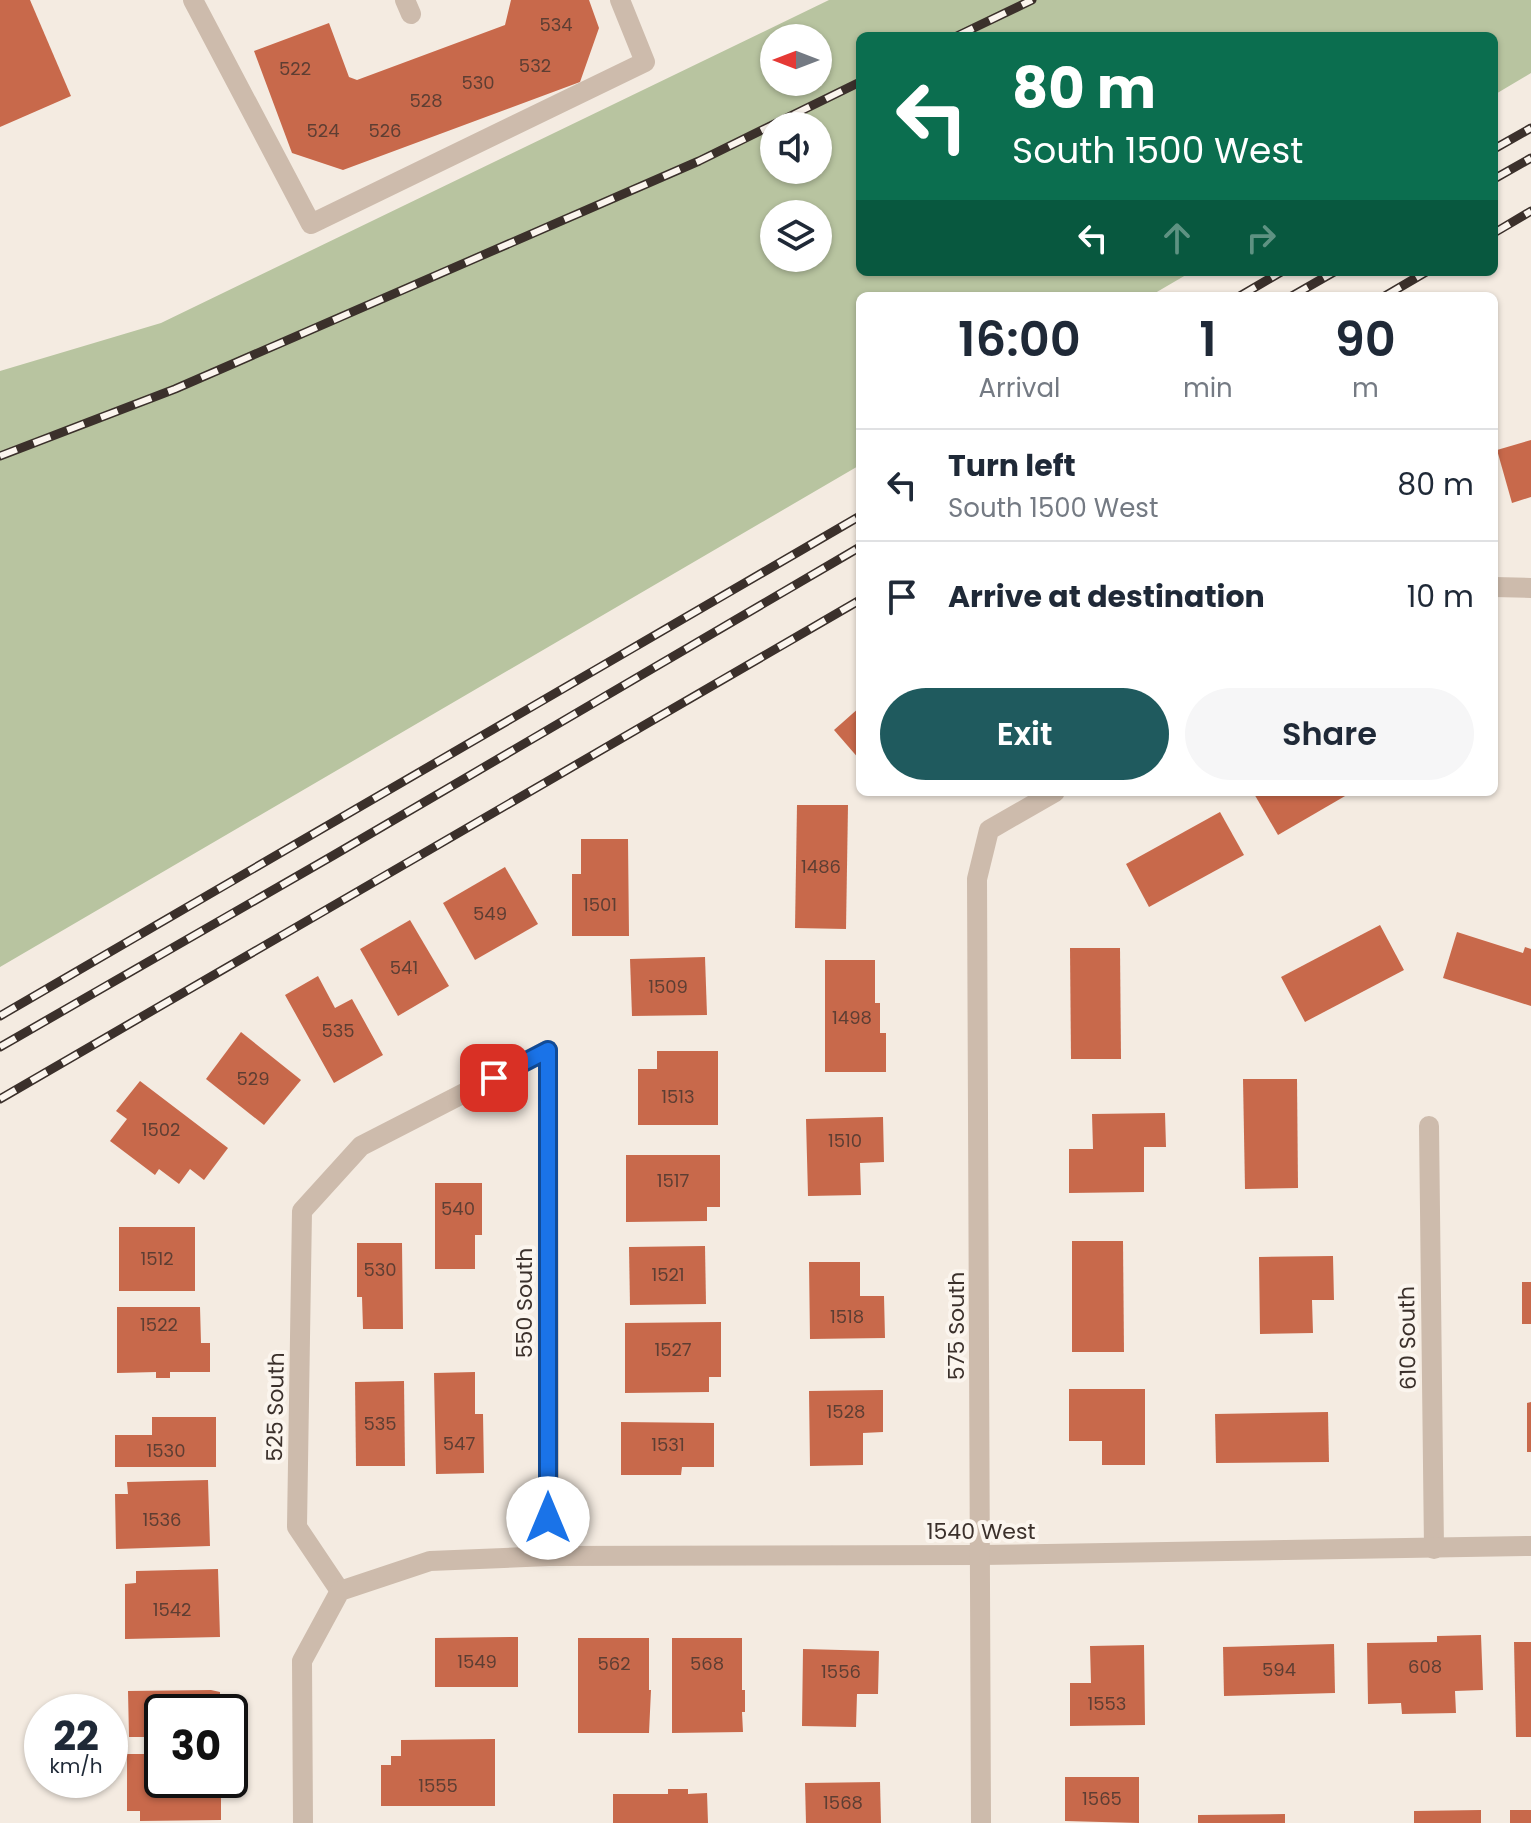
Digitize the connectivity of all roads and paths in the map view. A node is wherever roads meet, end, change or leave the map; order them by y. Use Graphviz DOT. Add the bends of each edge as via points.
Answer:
graph roads {
  1 [pos="193,0"];
  2 [pos="620,0"];
  3 [pos="1498,587"];
  4 [pos="1531,588"];
  5 [pos="1048,796"];
  6 [pos="548,1050"];
  7 [pos="1429,1126"];
  8 [pos="1531,1546"];
  9 [pos="1434,1549"];
  10 [pos="981,1555"];
  11 [pos="549,1556"];
  12 [pos="340,1591"];
  13 [pos="303,1823"];
  14 [pos="981,1823"];
  1 -- 2 [label="street" via="311,224 645,62"];
  3 -- 4 [label="street"];
  5 -- 10 [label="street, 575 South" via="989,830 977,879"];
  6 -- 11 [label="street, 550 South"];
  6 -- 12 [label="street, 525 South" via="361,1146 302,1211 297,1527"];
  7 -- 9 [label="street, 610 South"];
  8 -- 9 [label="street, 1540 West"];
  9 -- 10 [label="street, 1540 West"];
  10 -- 11 [label="street, 1540 West"];
  10 -- 14 [label="street, 575 South"];
  11 -- 12 [label="street, 1540 West" via="430,1561"];
  12 -- 13 [label="street" via="302,1661"];
}
